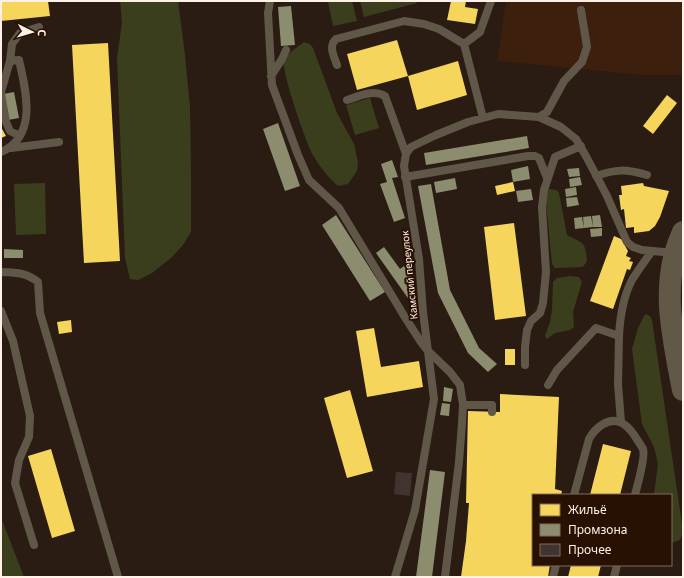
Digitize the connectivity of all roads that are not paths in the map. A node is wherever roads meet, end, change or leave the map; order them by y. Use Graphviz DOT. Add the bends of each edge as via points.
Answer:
graph roads {
  1 [pos="270,1"];
  2 [pos="491,1"];
  3 [pos="581,10"];
  4 [pos="39,27"];
  5 [pos="464,44"];
  6 [pos="286,50"];
  7 [pos="10,61"];
  8 [pos="337,65"];
  9 [pos="272,76"];
  10 [pos="1,93"];
  11 [pos="347,100"];
  12 [pos="539,117"];
  13 [pos="483,118"];
  14 [pos="20,136"];
  15 [pos="59,142"];
  16 [pos="580,146"];
  17 [pos="10,148"];
  18 [pos="1,152"];
  19 [pos="406,154"];
  20 [pos="647,175"];
  21 [pos="596,176"];
  22 [pos="405,177"];
  23 [pos="547,178"];
  24 [pos="683,232"];
  25 [pos="652,251"];
  26 [pos="674,253"];
  27 [pos="1,272"];
  28 [pos="1,311"];
  29 [pos="619,336"];
  30 [pos="428,351"];
  31 [pos="525,365"];
  32 [pos="548,385"];
  33 [pos="683,390"];
  34 [pos="463,404"];
  35 [pos="492,412"];
  36 [pos="621,422"];
  37 [pos="574,494"];
  38 [pos="635,494"];
  39 [pos="34,544"];
  40 [pos="556,566"];
  41 [pos="617,566"];
  42 [pos="118,577"];
  43 [pos="395,577"];
  44 [pos="445,577"];
  45 [pos="553,577"];
  46 [pos="614,577"];
  1 -- 9 [label="lane, Камский переулок" via="268,14"];
  2 -- 5 [label="lane" via="480,32"];
  3 -- 12 [label="lane" via="587,47 582,62 564,81 547,112"];
  4 -- 7 [label="lane" via="20,33 12,44"];
  5 -- 8 [label="lane" via="440,29 404,21 336,39 332,46"];
  5 -- 13 [label="lane"];
  6 -- 9 [label="lane"];
  7 -- 10 [label="lane"];
  7 -- 14 [label="lane" via="20,60 26,94 26,122"];
  9 -- 30 [label="lane, Камский переулок" via="272,85 309,180 340,208"];
  10 -- 14 [label="lane" via="6,122 10,131"];
  11 -- 19 [label="lane" via="374,92 385,96"];
  12 -- 13 [label="lane" via="498,114"];
  12 -- 16 [label="lane" via="561,127 576,139"];
  13 -- 19 [label="lane" via="436,135 411,147"];
  14 -- 17 [label="lane"];
  15 -- 17 [label="lane"];
  16 -- 21 [label="lane"];
  16 -- 23 [label="lane" via="555,157"];
  17 -- 18 [label="lane"];
  19 -- 22 [label="lane, Камский переулок"];
  20 -- 21 [label="lane" via="618,170"];
  21 -- 25 [label="lane" via="627,242 633,247"];
  22 -- 23 [label="lane" via="535,156 539,158"];
  22 -- 30 [label="lane, Камский переулок" via="419,259 422,312"];
  23 -- 31 [label="lane" via="542,207 545,288 540,313 531,321 527,330"];
  24 -- 26 [label="main road"];
  25 -- 26 [label="lane"];
  25 -- 29 [label="lane" via="632,282 624,302"];
  26 -- 33 [label="main road" via="670,309"];
  27 -- 42 [label="lane" via="29,275 38,282 40,313"];
  28 -- 39 [label="lane" via="13,341 30,416 29,437 19,460 15,483"];
  29 -- 32 [label="lane" via="596,328 557,370"];
  29 -- 36 [label="lane" via="618,384"];
  30 -- 34 [label="lane" via="460,385"];
  30 -- 43 [label="lane" via="434,399 415,510"];
  34 -- 35 [label="lane" via="492,405"];
  34 -- 44 [label="lane" via="459,462"];
  36 -- 37 [label="lane" via="608,421 592,434"];
  36 -- 38 [label="lane" via="631,430 643,450"];
  40 -- 45 [label="lane"];
  41 -- 46 [label="lane"];
}
